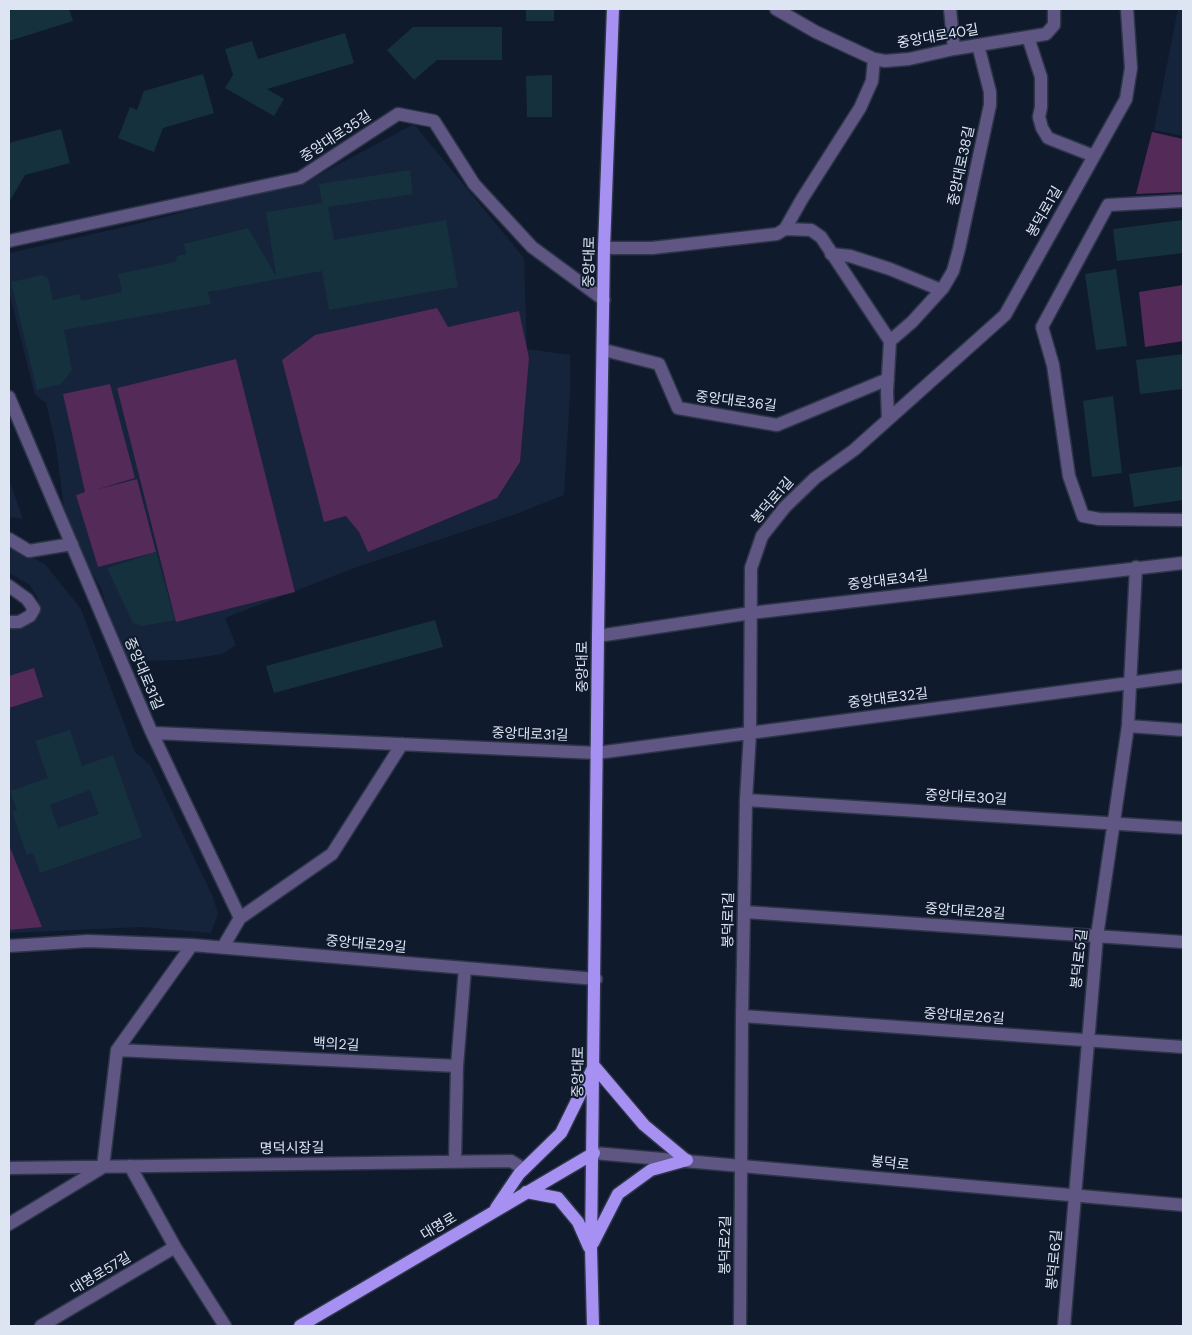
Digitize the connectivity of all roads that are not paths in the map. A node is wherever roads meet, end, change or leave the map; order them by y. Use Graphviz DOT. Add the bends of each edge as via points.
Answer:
graph roads {
  1 [pos="613,9"];
  2 [pos="776,9"];
  3 [pos="950,9"];
  4 [pos="1054,9"];
  5 [pos="1127,9"];
  6 [pos="1028,37"];
  7 [pos="978,45"];
  8 [pos="954,49"];
  9 [pos="874,59"];
  10 [pos="1094,156"];
  11 [pos="1183,201"];
  12 [pos="785,229"];
  13 [pos="9,241"];
  14 [pos="604,248"];
  15 [pos="831,254"];
  16 [pos="941,290"];
  17 [pos="604,300"];
  18 [pos="890,341"];
  19 [pos="604,350"];
  20 [pos="888,379"];
  21 [pos="9,397"];
  22 [pos="888,419"];
  23 [pos="1183,520"];
  24 [pos="9,540"];
  25 [pos="72,544"];
  26 [pos="1183,563"];
  27 [pos="1136,568"];
  28 [pos="9,586"];
  29 [pos="751,612"];
  30 [pos="9,622"];
  31 [pos="598,636"];
  32 [pos="1183,676"];
  33 [pos="1131,683"];
  34 [pos="1128,726"];
  35 [pos="1183,730"];
  36 [pos="151,731"];
  37 [pos="750,733"];
  38 [pos="402,744"];
  39 [pos="597,752"];
  40 [pos="746,800"];
  41 [pos="1115,822"];
  42 [pos="1183,828"];
  43 [pos="745,912"];
  44 [pos="240,918"];
  45 [pos="1097,936"];
  46 [pos="1183,942"];
  47 [pos="192,945"];
  48 [pos="9,946"];
  49 [pos="223,947"];
  50 [pos="464,968"];
  51 [pos="596,979"];
  52 [pos="742,1016"];
  53 [pos="1088,1040"];
  54 [pos="1183,1047"];
  55 [pos="117,1050"];
  56 [pos="457,1066"];
  57 [pos="594,1066"];
  58 [pos="594,1153"];
  59 [pos="686,1160"];
  60 [pos="455,1162"];
  61 [pos="743,1165"];
  62 [pos="104,1166"];
  63 [pos="130,1166"];
  64 [pos="9,1168"];
  65 [pos="524,1169"];
  66 [pos="526,1192"];
  67 [pos="1075,1197"];
  68 [pos="1183,1205"];
  69 [pos="493,1212"];
  70 [pos="9,1224"];
  71 [pos="175,1247"];
  72 [pos="591,1250"];
  73 [pos="41,1326"];
  74 [pos="225,1326"];
  75 [pos="300,1326"];
  76 [pos="593,1326"];
  77 [pos="740,1326"];
  78 [pos="1064,1326"];
  1 -- 14 [label="main road, 중앙대로"];
  2 -- 9 [label="street, 중앙대로40길"];
  3 -- 8 [label="street"];
  4 -- 6 [label="street, 중앙대로40길" via="1054,25 1046,34"];
  5 -- 10 [label="street, 봉덕로1길" via="1131,68 1126,99"];
  6 -- 7 [label="street, 중앙대로40길"];
  6 -- 10 [label="street" via="1040,77 1039,117 1042,128 1048,138"];
  7 -- 8 [label="street, 중앙대로40길"];
  7 -- 16 [label="street, 중앙대로38길" via="990,92 990,105 959,249 953,271"];
  8 -- 9 [label="street, 중앙대로40길" via="909,59"];
  9 -- 12 [label="street" via="872,81 860,108"];
  10 -- 22 [label="street, 봉덕로1길" via="1005,315"];
  11 -- 23 [label="street" via="1108,205 1042,327 1053,365 1069,476 1083,516"];
  12 -- 14 [label="street" via="777,234 694,244"];
  12 -- 15 [label="street" via="811,230 821,238"];
  13 -- 17 [label="street, 중앙대로35길" via="300,178 398,114 434,121 474,184 532,247"];
  14 -- 17 [label="main road, 중앙대로"];
  15 -- 16 [label="street" via="882,266"];
  15 -- 18 [label="street"];
  16 -- 18 [label="street, 중앙대로38길"];
  17 -- 19 [label="main road, 중앙대로"];
  18 -- 20 [label="street"];
  19 -- 20 [label="street, 중앙대로36길" via="659,364 678,408 777,425"];
  19 -- 31 [label="main road, 중앙대로"];
  20 -- 22 [label="street"];
  21 -- 25 [label="street, 중앙대로31길"];
  22 -- 29 [label="street, 봉덕로1길" via="854,450 815,478 785,507 762,536 751,568"];
  24 -- 25 [label="street" via="29,551"];
  25 -- 36 [label="street, 중앙대로31길"];
  26 -- 27 [label="street, 중앙대로34길"];
  27 -- 29 [label="street, 중앙대로34길"];
  27 -- 33 [label="street, 봉덕로5길"];
  28 -- 30 [label="street" via="27,599 34,609 30,616 19,622"];
  29 -- 31 [label="street, 중앙대로34길"];
  29 -- 37 [label="street, 봉덕로1길"];
  31 -- 39 [label="main road, 중앙대로"];
  32 -- 33 [label="street, 중앙대로32길"];
  33 -- 34 [label="street, 봉덕로5길"];
  33 -- 37 [label="street, 중앙대로32길"];
  34 -- 35 [label="street"];
  34 -- 41 [label="street, 봉덕로5길"];
  36 -- 38 [label="street, 중앙대로31길"];
  36 -- 44 [label="street"];
  37 -- 39 [label="street, 중앙대로32길"];
  37 -- 40 [label="street, 봉덕로1길"];
  38 -- 39 [label="street, 중앙대로31길"];
  38 -- 44 [label="street" via="332,854"];
  39 -- 51 [label="main road, 중앙대로"];
  40 -- 41 [label="street, 중앙대로30길"];
  40 -- 43 [label="street, 봉덕로1길"];
  41 -- 42 [label="street, 중앙대로30길"];
  41 -- 45 [label="street, 봉덕로5길"];
  43 -- 45 [label="street, 중앙대로28길"];
  43 -- 52 [label="street, 봉덕로1길"];
  44 -- 49 [label="street"];
  45 -- 46 [label="street, 중앙대로28길"];
  45 -- 53 [label="street, 봉덕로5길"];
  47 -- 48 [label="street, 중앙대로29길" via="88,941"];
  47 -- 49 [label="street, 중앙대로29길"];
  47 -- 55 [label="street"];
  49 -- 50 [label="street, 중앙대로29길"];
  50 -- 51 [label="street, 중앙대로29길"];
  50 -- 56 [label="street"];
  51 -- 57 [label="main road, 중앙대로"];
  52 -- 53 [label="street, 중앙대로26길"];
  52 -- 61 [label="street, 봉덕로1길"];
  53 -- 54 [label="street, 중앙대로26길"];
  53 -- 67 [label="street, 봉덕로5길"];
  55 -- 56 [label="street, 백의2길"];
  55 -- 62 [label="street"];
  56 -- 60 [label="street"];
  57 -- 58 [label="main road, 중앙대로"];
  57 -- 59 [label="main road" via="644,1125"];
  57 -- 65 [label="main road" via="561,1133"];
  58 -- 59 [label="street, 봉덕로"];
  58 -- 66 [label="main road, 대명로"];
  58 -- 72 [label="main road, 중앙대로"];
  59 -- 61 [label="street, 봉덕로"];
  59 -- 72 [label="main road" via="651,1170 618,1194"];
  60 -- 63 [label="street, 명덕시장길"];
  60 -- 65 [label="street, 명덕시장길" via="511,1161"];
  61 -- 67 [label="street, 봉덕로"];
  61 -- 77 [label="street, 봉덕로2길"];
  62 -- 63 [label="street, 명덕시장길"];
  62 -- 64 [label="street, 명덕시장길"];
  62 -- 70 [label="street"];
  63 -- 71 [label="street"];
  65 -- 69 [label="main road"];
  66 -- 69 [label="main road, 대명로"];
  66 -- 72 [label="main road" via="558,1198 578,1222"];
  67 -- 68 [label="street, 봉덕로"];
  67 -- 78 [label="street, 봉덕로6길"];
  69 -- 75 [label="main road, 대명로"];
  71 -- 73 [label="street, 대명로57길"];
  71 -- 74 [label="street"];
  72 -- 76 [label="main road, 중앙대로"];
}
